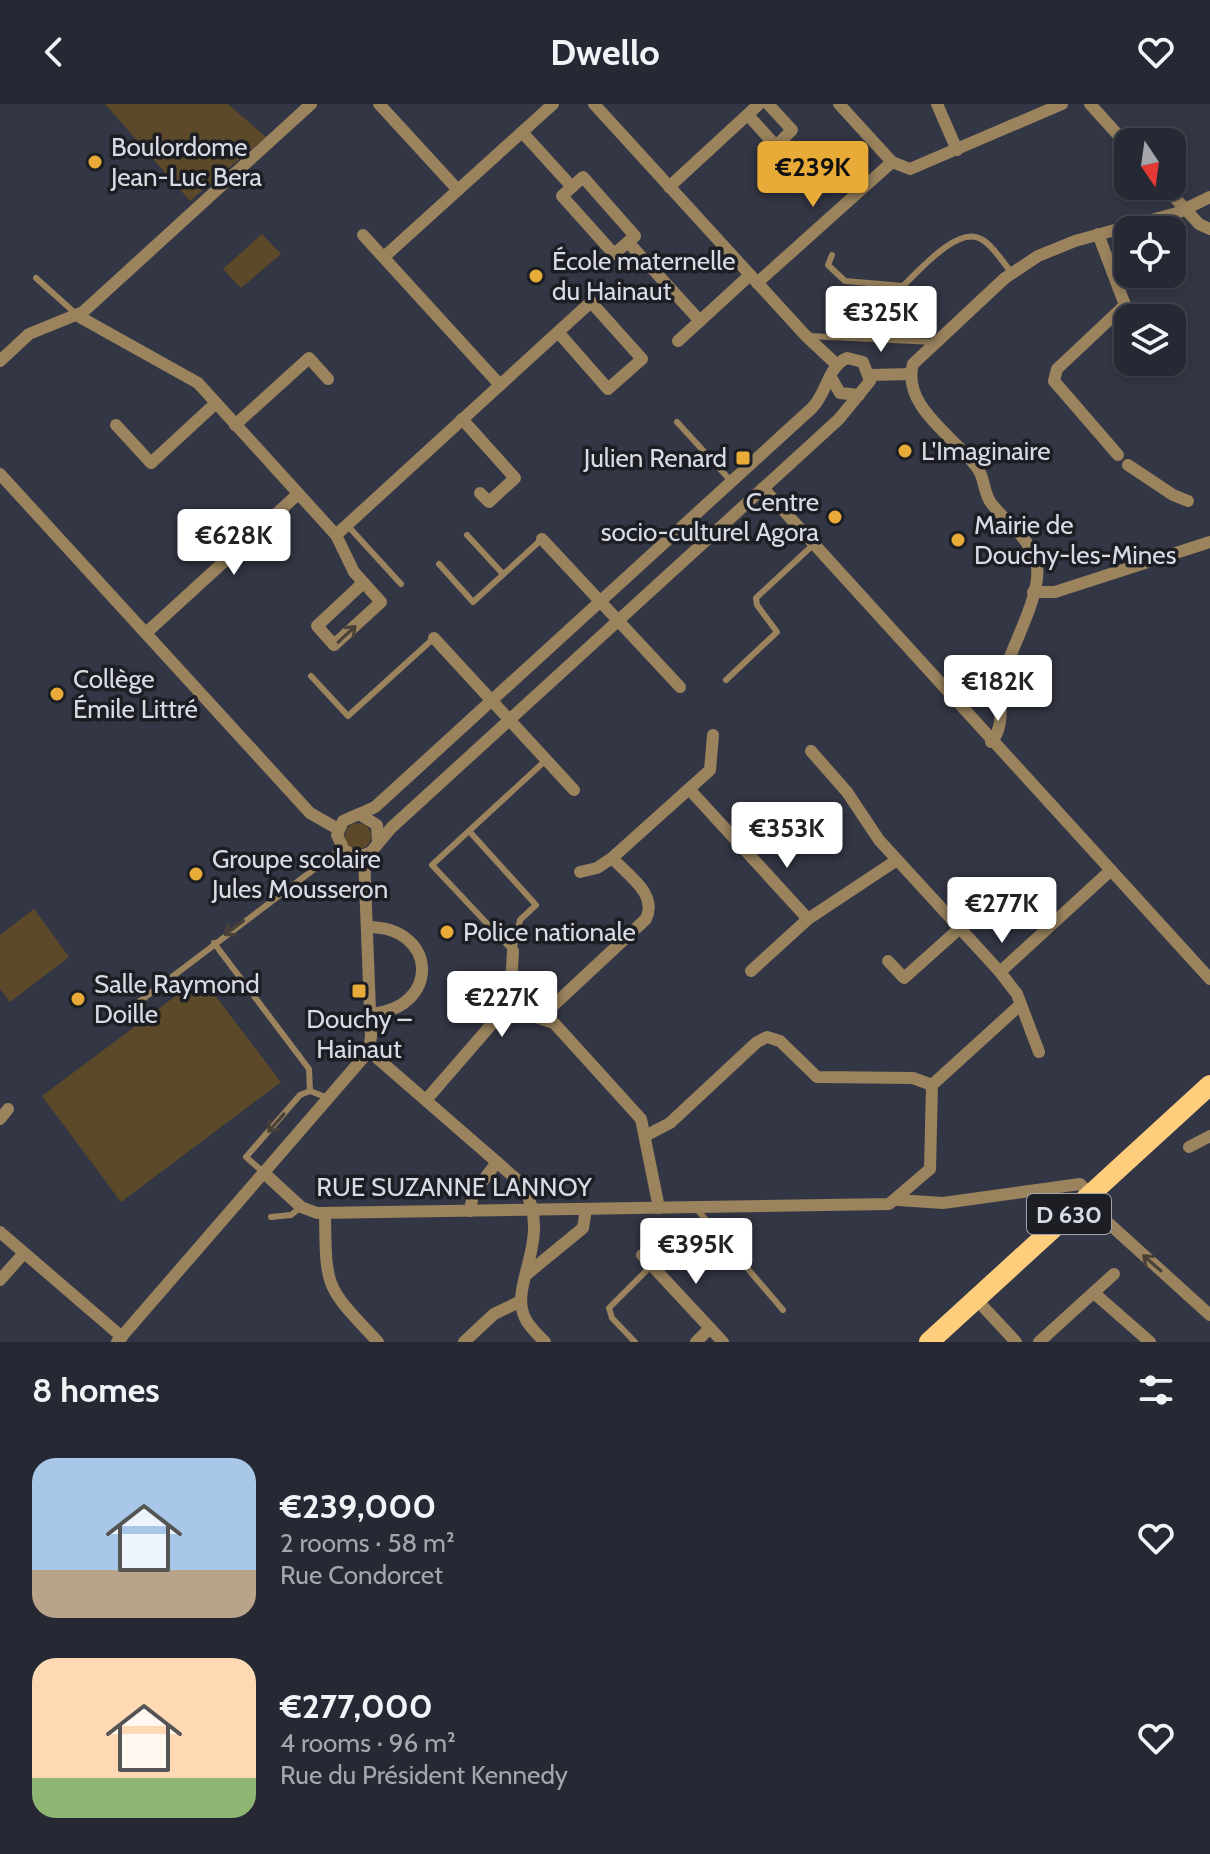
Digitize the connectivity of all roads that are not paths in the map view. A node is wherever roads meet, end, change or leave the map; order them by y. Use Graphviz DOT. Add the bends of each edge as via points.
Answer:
graph roads {
  1 [pos="311,104"];
  2 [pos="379,104"];
  3 [pos="553,104"];
  4 [pos="595,104"];
  5 [pos="759,104"];
  6 [pos="768,104"];
  7 [pos="839,104"];
  8 [pos="937,104"];
  9 [pos="1062,104"];
  10 [pos="1090,104"];
  11 [pos="748,115"];
  12 [pos="1114,131"];
  13 [pos="522,132"];
  14 [pos="957,150"];
  15 [pos="892,162"];
  16 [pos="572,187"];
  17 [pos="669,187"];
  18 [pos="458,190"];
  19 [pos="1210,197"];
  20 [pos="1177,200"];
  21 [pos="1186,210"];
  22 [pos="1210,229"];
  23 [pos="1098,234"];
  24 [pos="363,235"];
  25 [pos="628,242"];
  26 [pos="832,255"];
  27 [pos="384,257"];
  28 [pos="1012,273"];
  29 [pos="36,278"];
  30 [pos="754,279"];
  31 [pos="78,316"];
  32 [pos="700,321"];
  33 [pos="558,332"];
  34 [pos="805,335"];
  35 [pos="678,341"];
  36 [pos="935,342"];
  37 [pos="0,361"];
  38 [pos="836,364"];
  39 [pos="911,374"];
  40 [pos="870,375"];
  41 [pos="328,379"];
  42 [pos="832,379"];
  43 [pos="500,385"];
  44 [pos="859,394"];
  45 [pos="216,403"];
  46 [pos="462,419"];
  47 [pos="677,422"];
  48 [pos="116,425"];
  49 [pos="235,425"];
  50 [pos="1118,455"];
  51 [pos="1128,465"];
  52 [pos="0,474"];
  53 [pos="732,481"];
  54 [pos="763,488"];
  55 [pos="480,493"];
  56 [pos="298,494"];
  57 [pos="1188,501"];
  58 [pos="347,525"];
  59 [pos="336,535"];
  60 [pos="467,535"];
  61 [pos="542,539"];
  62 [pos="1210,542"];
  63 [pos="813,545"];
  64 [pos="439,564"];
  65 [pos="503,574"];
  66 [pos="363,583"];
  67 [pos="401,584"];
  68 [pos="1033,592"];
  69 [pos="600,601"];
  70 [pos="618,621"];
  71 [pos="146,633"];
  72 [pos="434,638"];
  73 [pos="311,676"];
  74 [pos="726,680"];
  75 [pos="680,687"];
  76 [pos="492,700"];
  77 [pos="509,720"];
  78 [pos="713,735"];
  79 [pos="991,742"];
  80 [pos="811,751"];
  81 [pos="546,760"];
  82 [pos="689,789"];
  83 [pos="574,790"];
  84 [pos="359,814"];
  85 [pos="338,829"];
  86 [pos="469,831"];
  87 [pos="378,843"];
  88 [pos="342,848"];
  89 [pos="364,856"];
  90 [pos="612,858"];
  91 [pos="897,860"];
  92 [pos="1111,870"];
  93 [pos="580,872"];
  94 [pos="808,919"];
  95 [pos="368,927"];
  96 [pos="960,928"];
  97 [pos="214,943"];
  98 [pos="513,951"];
  99 [pos="888,961"];
  100 [pos="751,971"];
  101 [pos="1000,972"];
  102 [pos="1210,979"];
  103 [pos="510,1003"];
  104 [pos="1020,1005"];
  105 [pos="127,1011"];
  106 [pos="371,1014"];
  107 [pos="541,1017"];
  108 [pos="369,1051"];
  109 [pos="1039,1052"];
  110 [pos="932,1085"];
  111 [pos="1210,1085"];
  112 [pos="310,1091"];
  113 [pos="328,1098"];
  114 [pos="1210,1098"];
  115 [pos="426,1100"];
  116 [pos="647,1135"];
  117 [pos="1210,1136"];
  118 [pos="1189,1147"];
  119 [pos="497,1162"];
  120 [pos="263,1172"];
  121 [pos="898,1200"];
  122 [pos="1090,1201"];
  123 [pos="301,1207"];
  124 [pos="695,1207"];
  125 [pos="659,1208"];
  126 [pos="586,1209"];
  127 [pos="534,1210"];
  128 [pos="470,1211"];
  129 [pos="325,1213"];
  130 [pos="271,1217"];
  131 [pos="0,1232"];
  132 [pos="24,1253"];
  133 [pos="647,1260"];
  134 [pos="527,1274"];
  135 [pos="1114,1274"];
  136 [pos="0,1280"];
  137 [pos="1094,1293"];
  138 [pos="521,1301"];
  139 [pos="979,1302"];
  140 [pos="783,1310"];
  141 [pos="1210,1315"];
  142 [pos="710,1328"];
  143 [pos="119,1339"];
  144 [pos="378,1342"];
  145 [pos="464,1342"];
  146 [pos="545,1342"];
  147 [pos="635,1342"];
  148 [pos="696,1342"];
  149 [pos="723,1342"];
  150 [pos="929,1342"];
  151 [pos="943,1342"];
  152 [pos="1016,1342"];
  153 [pos="1039,1342"];
  154 [pos="1150,1342"];
  1 -- 31 [label="street"];
  2 -- 18 [label="street"];
  3 -- 13 [label="street"];
  4 -- 17 [label="street"];
  5 -- 11 [label="street"];
  6 -- 11 [label="street" via="792,130 776,146"];
  7 -- 15 [label="street"];
  8 -- 14 [label="street"];
  9 -- 14 [label="street"];
  10 -- 12 [label="street"];
  11 -- 17 [label="street"];
  13 -- 16 [label="street"];
  13 -- 18 [label="street"];
  14 -- 15 [label="street" via="910,169"];
  15 -- 30 [label="street"];
  16 -- 25 [label="street" via="583,177 635,236"];
  16 -- 25 [label="street" via="562,196 614,254"];
  17 -- 30 [label="street"];
  18 -- 27 [label="street"];
  19 -- 21 [label="street"];
  20 -- 21 [label="street"];
  21 -- 22 [label="street"];
  21 -- 23 [label="street"];
  23 -- 28 [label="street" via="1055,248"];
  23 -- 50 [label="street" via="1125,305 1057,369 1054,381"];
  24 -- 27 [label="street"];
  25 -- 32 [label="street"];
  26 -- 28 [label="lane" via="828,265 845,281 903,286 956,239 968,236 981,239"];
  27 -- 43 [label="street"];
  28 -- 36 [label="street"];
  29 -- 31 [label="lane"];
  30 -- 32 [label="street"];
  30 -- 34 [label="street"];
  31 -- 37 [label="street" via="29,334"];
  31 -- 45 [label="street" via="194,380"];
  32 -- 35 [label="street"];
  33 -- 33 [label="street" via="608,389 642,359 591,302"];
  33 -- 43 [label="street"];
  34 -- 36 [label="lane"];
  34 -- 38 [label="street"];
  36 -- 39 [label="street" via="916,359"];
  38 -- 40 [label="street" via="855,358"];
  38 -- 42 [label="street"];
  39 -- 40 [label="street"];
  39 -- 68 [label="street" via="920,404 978,469 991,503 1034,555"];
  40 -- 44 [label="street"];
  41 -- 49 [label="street" via="309,358"];
  42 -- 44 [label="street" via="840,393"];
  42 -- 53 [label="street" via="817,403"];
  43 -- 46 [label="street"];
  44 -- 54 [label="street"];
  45 -- 48 [label="street" via="151,463"];
  45 -- 49 [label="street"];
  46 -- 55 [label="street" via="515,478 489,502"];
  46 -- 58 [label="street"];
  47 -- 53 [label="lane"];
  49 -- 56 [label="street"];
  51 -- 57 [label="street"];
  52 -- 71 [label="street"];
  53 -- 69 [label="street"];
  54 -- 63 [label="street"];
  54 -- 70 [label="street"];
  56 -- 59 [label="street"];
  56 -- 71 [label="street"];
  58 -- 59 [label="street"];
  58 -- 67 [label="lane"];
  59 -- 66 [label="street"];
  60 -- 65 [label="lane"];
  61 -- 65 [label="lane"];
  61 -- 69 [label="street"];
  62 -- 68 [label="street" via="1055,592"];
  63 -- 74 [label="lane" via="756,598 777,632"];
  63 -- 79 [label="street"];
  64 -- 65 [label="lane" via="473,602"];
  66 -- 66 [label="street, one-way" via="317,626 334,645 381,602"];
  68 -- 79 [label="street" via="1003,676 1000,723"];
  69 -- 70 [label="street"];
  69 -- 76 [label="street"];
  70 -- 75 [label="street"];
  70 -- 77 [label="street"];
  71 -- 85 [label="street" via="310,813"];
  72 -- 73 [label="lane" via="348,716"];
  72 -- 76 [label="street"];
  76 -- 77 [label="street"];
  76 -- 84 [label="street" via="375,807"];
  77 -- 81 [label="street"];
  77 -- 87 [label="street"];
  78 -- 82 [label="street" via="712,766"];
  79 -- 92 [label="street"];
  80 -- 91 [label="street"];
  81 -- 83 [label="street"];
  81 -- 86 [label="lane"];
  82 -- 90 [label="street"];
  82 -- 94 [label="street"];
  84 -- 85 [label="street" via="345,819"];
  84 -- 87 [label="street" via="377,825"];
  85 -- 88 [label="street"];
  86 -- 98 [label="lane" via="536,905 520,920"];
  86 -- 98 [label="lane" via="432,865"];
  87 -- 89 [label="street"];
  88 -- 89 [label="street"];
  88 -- 97 [label="lane, one-way"];
  89 -- 95 [label="street"];
  90 -- 93 [label="street"];
  90 -- 107 [label="street" via="648,897 647,916"];
  91 -- 94 [label="street"];
  91 -- 96 [label="street"];
  92 -- 101 [label="street"];
  92 -- 102 [label="street"];
  94 -- 100 [label="street"];
  95 -- 106 [label="street"];
  95 -- 106 [label="street" via="405,935 422,968 419,987 408,1002 392,1012"];
  96 -- 99 [label="street" via="904,978"];
  96 -- 101 [label="street"];
  97 -- 105 [label="lane"];
  97 -- 112 [label="lane" via="309,1069"];
  98 -- 103 [label="street"];
  101 -- 104 [label="street"];
  103 -- 107 [label="street"];
  103 -- 115 [label="street"];
  104 -- 109 [label="street"];
  104 -- 110 [label="street"];
  106 -- 108 [label="street"];
  107 -- 116 [label="street" via="554,1023 641,1119"];
  108 -- 113 [label="street"];
  108 -- 115 [label="street"];
  110 -- 116 [label="street" via="913,1078 817,1077 780,1041 767,1037 670,1123"];
  110 -- 121 [label="street" via="931,1165"];
  111 -- 122 [label="main road, D 630"];
  112 -- 113 [label="lane"];
  112 -- 120 [label="lane, one-way" via="300,1095 246,1157"];
  113 -- 120 [label="street"];
  114 -- 122 [label="main road, D 630"];
  115 -- 119 [label="street"];
  116 -- 125 [label="street"];
  117 -- 118 [label="street"];
  119 -- 127 [label="street" via="522,1184"];
  119 -- 128 [label="street" via="473,1194"];
  120 -- 123 [label="street, RUE SUZANNE LANNOY"];
  120 -- 143 [label="street"];
  121 -- 122 [label="street, RUE SUZANNE LANNOY" via="952,1203 1080,1184"];
  121 -- 124 [label="street, RUE SUZANNE LANNOY" via="884,1205"];
  122 -- 139 [label="main road, D 630"];
  141 -- 122 [label="street, one-way"];
  123 -- 129 [label="street, RUE SUZANNE LANNOY"];
  123 -- 130 [label="lane" via="291,1215"];
  124 -- 125 [label="street, RUE SUZANNE LANNOY"];
  124 -- 140 [label="lane"];
  125 -- 126 [label="street, RUE SUZANNE LANNOY"];
  126 -- 127 [label="street, RUE SUZANNE LANNOY"];
  126 -- 134 [label="street" via="583,1228"];
  127 -- 128 [label="street, RUE SUZANNE LANNOY"];
  127 -- 134 [label="street"];
  128 -- 129 [label="street, RUE SUZANNE LANNOY"];
  129 -- 144 [label="street" via="330,1288"];
  131 -- 132 [label="street"];
  132 -- 136 [label="street"];
  132 -- 143 [label="street"];
  133 -- 142 [label="street"];
  133 -- 147 [label="lane" via="609,1308"];
  134 -- 138 [label="street"];
  135 -- 137 [label="street"];
  137 -- 153 [label="street"];
  137 -- 154 [label="street"];
  138 -- 145 [label="street" via="494,1314"];
  138 -- 146 [label="street" via="527,1322"];
  139 -- 150 [label="main road, D 630"];
  139 -- 151 [label="main road, D 630"];
  139 -- 152 [label="street"];
  142 -- 148 [label="street"];
  142 -- 149 [label="street"];
}
